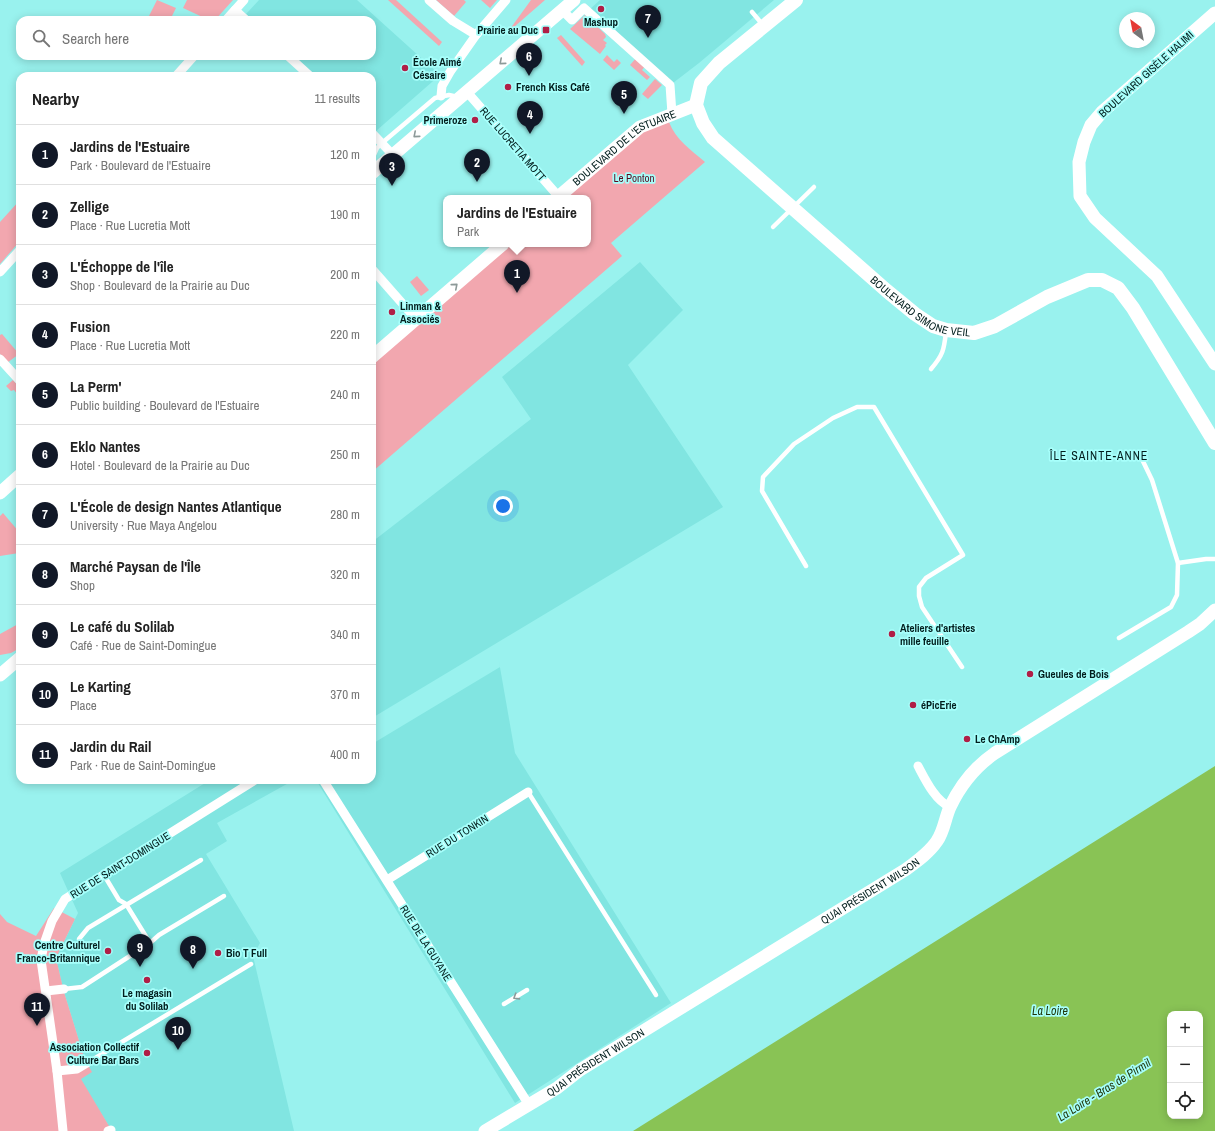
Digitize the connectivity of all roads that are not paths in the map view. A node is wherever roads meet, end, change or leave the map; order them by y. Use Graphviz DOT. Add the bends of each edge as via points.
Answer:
graph roads {
  1 [pos="244,0"];
  2 [pos="429,0"];
  3 [pos="506,0"];
  4 [pos="574,0"];
  5 [pos="796,0"];
  6 [pos="235,10"];
  7 [pos="562,10"];
  8 [pos="752,12"];
  9 [pos="1215,13"];
  10 [pos="230,16"];
  11 [pos="242,16"];
  12 [pos="764,26"];
  13 [pos="476,35"];
  14 [pos="190,60"];
  15 [pos="292,60"];
  16 [pos="180,72"];
  17 [pos="306,72"];
  18 [pos="463,95"];
  19 [pos="441,96"];
  20 [pos="696,105"];
  21 [pos="672,114"];
  22 [pos="376,137"];
  23 [pos="382,143"];
  24 [pos="376,152"];
  25 [pos="393,155"];
  26 [pos="376,166"];
  27 [pos="814,187"];
  28 [pos="556,195"];
  29 [pos="560,195"];
  30 [pos="792,207"];
  31 [pos="773,227"];
  32 [pos="500,247"];
  33 [pos="16,254"];
  34 [pos="0,272"];
  35 [pos="376,274"];
  36 [pos="416,319"];
  37 [pos="946,330"];
  38 [pos="376,354"];
  39 [pos="0,358"];
  40 [pos="1215,364"];
  41 [pos="931,369"];
  42 [pos="16,376"];
  43 [pos="1215,443"];
  44 [pos="1139,453"];
  45 [pos="16,479"];
  46 [pos="0,493"];
  47 [pos="1215,558"];
  48 [pos="1178,563"];
  49 [pos="806,566"];
  50 [pos="1215,610"];
  51 [pos="1119,638"];
  52 [pos="16,661"];
  53 [pos="962,667"];
  54 [pos="0,675"];
  55 [pos="918,766"];
  56 [pos="249,784"];
  57 [pos="326,784"];
  58 [pos="528,792"];
  59 [pos="950,806"];
  60 [pos="201,860"];
  61 [pos="104,875"];
  62 [pos="387,880"];
  63 [pos="224,896"];
  64 [pos="126,904"];
  65 [pos="79,939"];
  66 [pos="150,943"];
  67 [pos="250,964"];
  68 [pos="64,989"];
  69 [pos="527,990"];
  70 [pos="46,991"];
  71 [pos="656,995"];
  72 [pos="504,1004"];
  73 [pos="86,1063"];
  74 [pos="57,1071"];
  75 [pos="529,1105"];
  76 [pos="64,1131"];
  77 [pos="485,1131"];
  1 -- 6 [label="street"];
  2 -- 13 [label="street"];
  3 -- 13 [label="street"];
  4 -- 7 [label="main road"];
  5 -- 12 [label="main road"];
  6 -- 10 [label="street"];
  6 -- 11 [label="street"];
  7 -- 18 [label="main road, one-way"];
  7 -- 21 [label="street" via="572,20 584,8 670,85"];
  8 -- 12 [label="lane"];
  9 -- 40 [label="main road, BOULEVARD GISÈLE HALIMI" via="1102,112 1091,125 1079,162 1080,196 1095,218 1157,276"];
  12 -- 20 [label="main road" via="719,63 701,83"];
  13 -- 19 [label="street" via="442,86"];
  14 -- 16 [label="street"];
  15 -- 17 [label="street"];
  18 -- 19 [label="lane"];
  18 -- 25 [label="main road, one-way"];
  18 -- 28 [label="street, RUE LUCRETIA MOTT"];
  19 -- 23 [label="lane"];
  20 -- 21 [label="main road, BOULEVARD DE L'ESTUAIRE"];
  20 -- 30 [label="main road, BOULEVARD SIMONE VEIL" via="703,123 713,138"];
  21 -- 29 [label="main road, BOULEVARD DE L'ESTUAIRE" via="640,127"];
  22 -- 23 [label="street"];
  23 -- 24 [label="lane"];
  23 -- 25 [label="street"];
  25 -- 26 [label="main road"];
  27 -- 30 [label="lane"];
  30 -- 31 [label="lane"];
  30 -- 37 [label="main road, BOULEVARD SIMONE VEIL" via="886,291 933,326"];
  36 -- 32 [label="main road, one-way"];
  33 -- 34 [label="street"];
  35 -- 36 [label="street"];
  36 -- 38 [label="main road"];
  37 -- 41 [label="lane" via="944,350"];
  37 -- 43 [label="main road, BOULEVARD SIMONE VEIL" via="974,332 995,326 1047,297 1088,280 1102,280 1118,288 1133,308"];
  39 -- 42 [label="street"];
  44 -- 48 [label="lane" via="1152,480"];
  45 -- 46 [label="main road"];
  47 -- 48 [label="lane"];
  48 -- 51 [label="lane" via="1177,595 1171,607"];
  49 -- 53 [label="lane" via="762,491 763,478 794,444 833,418 857,407 874,407 963,555 926,578 919,587 922,607"];
  50 -- 59 [label="main road, QUAI PRÉSIDENT WILSON" via="1188,632 990,757 967,780"];
  52 -- 54 [label="main road"];
  55 -- 59 [label="street" via="936,796"];
  56 -- 61 [label="street, RUE DE SAINT-DOMINGUE"];
  57 -- 62 [label="street, RUE DE LA GUYANE"];
  58 -- 62 [label="street, RUE DU TONKIN"];
  58 -- 71 [label="lane"];
  59 -- 75 [label="main road, QUAI PRÉSIDENT WILSON" via="936,843 905,870 587,1066"];
  60 -- 64 [label="lane"];
  61 -- 64 [label="lane" via="119,900"];
  61 -- 70 [label="street, RUE DE SAINT-DOMINGUE" via="65,900 52,921 41,960"];
  62 -- 75 [label="street, RUE DE LA GUYANE"];
  63 -- 66 [label="lane"];
  64 -- 65 [label="lane" via="88,928"];
  64 -- 66 [label="lane"];
  66 -- 68 [label="lane" via="82,987"];
  67 -- 73 [label="lane"];
  68 -- 70 [label="street"];
  69 -- 72 [label="lane, one-way"];
  70 -- 74 [label="street, RUE DE SAINT-DOMINGUE"];
  73 -- 74 [label="street" via="77,1069"];
  74 -- 76 [label="street, RUE DE SAINT-DOMINGUE"];
  75 -- 77 [label="main road, QUAI PRÉSIDENT WILSON"];
}
